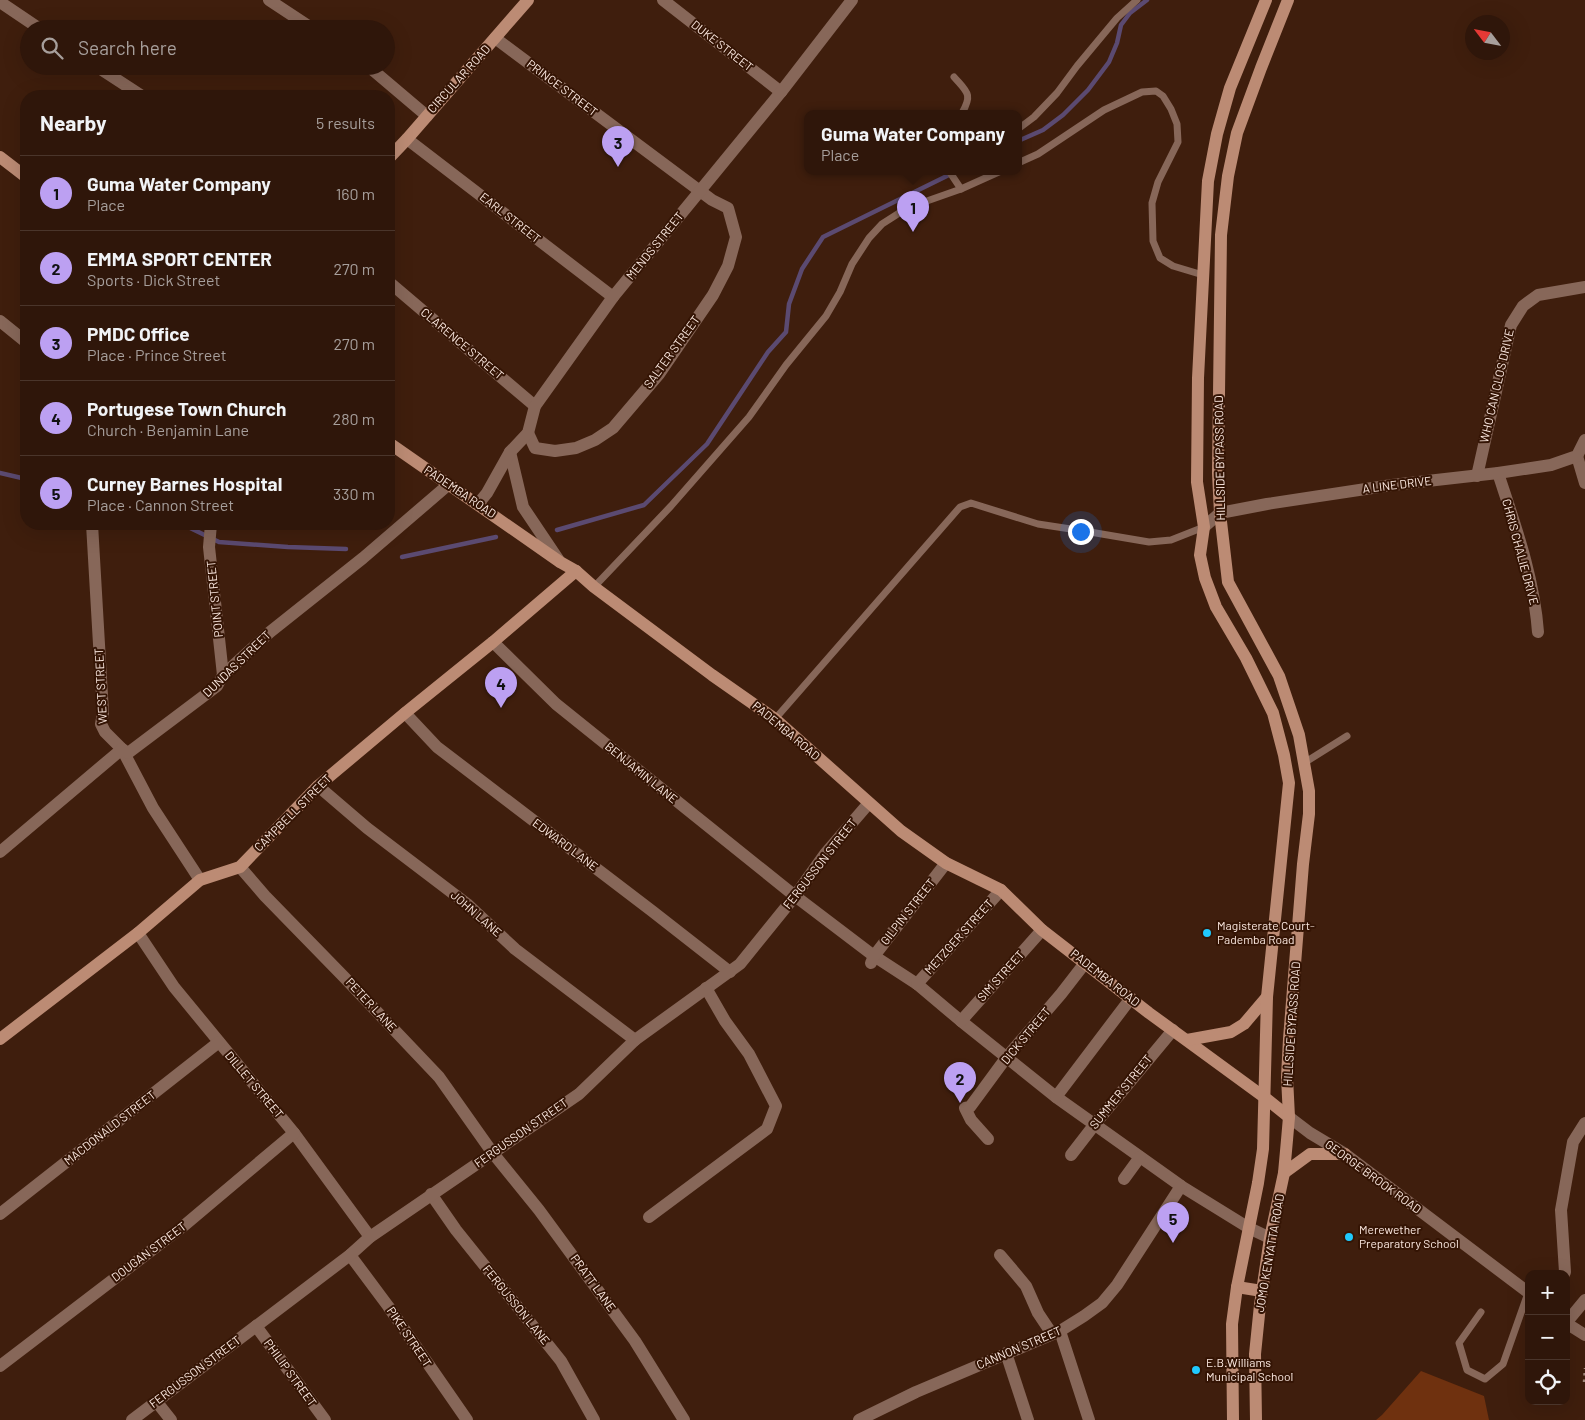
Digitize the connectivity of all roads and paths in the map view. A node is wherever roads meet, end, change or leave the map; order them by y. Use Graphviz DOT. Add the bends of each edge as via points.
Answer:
graph roads {
  1 [pos="269,0"];
  2 [pos="528,0"];
  3 [pos="663,0"];
  4 [pos="852,0"];
  5 [pos="1137,0"];
  6 [pos="1266,0"];
  7 [pos="1288,0"];
  8 [pos="0,2"];
  9 [pos="27,20"];
  10 [pos="299,20"];
  11 [pos="496,38"];
  12 [pos="110,75"];
  13 [pos="379,75"];
  14 [pos="954,77"];
  15 [pos="133,90"];
  16 [pos="781,92"];
  17 [pos="964,110"];
  18 [pos="427,116"];
  19 [pos="1022,126"];
  20 [pos="407,139"];
  21 [pos="395,152"];
  22 [pos="0,157"];
  23 [pos="1022,161"];
  24 [pos="20,172"];
  25 [pos="952,175"];
  26 [pos="992,175"];
  27 [pos="961,189"];
  28 [pos="701,190"];
  29 [pos="1203,275"];
  30 [pos="1585,286"];
  31 [pos="395,287"];
  32 [pos="613,297"];
  33 [pos="0,321"];
  34 [pos="20,337"];
  35 [pos="535,406"];
  36 [pos="528,433"];
  37 [pos="1585,440"];
  38 [pos="395,447"];
  39 [pos="510,452"];
  40 [pos="1577,456"];
  41 [pos="1498,473"];
  42 [pos="1478,476"];
  43 [pos="1585,483"];
  44 [pos="448,485"];
  45 [pos="478,504"];
  46 [pos="1220,513"];
  47 [pos="1204,527"];
  48 [pos="92,530"];
  49 [pos="210,530"];
  50 [pos="560,562"];
  51 [pos="576,571"];
  52 [pos="594,587"];
  53 [pos="1538,632"];
  54 [pos="493,642"];
  55 [pos="223,675"];
  56 [pos="405,713"];
  57 [pos="775,719"];
  58 [pos="1347,736"];
  59 [pos="122,749"];
  60 [pos="1304,763"];
  61 [pos="318,786"];
  62 [pos="869,803"];
  63 [pos="0,852"];
  64 [pos="946,863"];
  65 [pos="240,867"];
  66 [pos="200,880"];
  67 [pos="1001,890"];
  68 [pos="795,896"];
  69 [pos="1042,930"];
  70 [pos="138,933"];
  71 [pos="873,960"];
  72 [pos="1085,963"];
  73 [pos="730,972"];
  74 [pos="917,984"];
  75 [pos="706,988"];
  76 [pos="1267,997"];
  77 [pos="1131,998"];
  78 [pos="960,1021"];
  79 [pos="1173,1030"];
  80 [pos="0,1039"];
  81 [pos="635,1040"];
  82 [pos="1188,1040"];
  83 [pos="219,1042"];
  84 [pos="1006,1058"];
  85 [pos="1056,1097"];
  86 [pos="1264,1097"];
  87 [pos="1289,1118"];
  88 [pos="1585,1123"];
  89 [pos="1095,1124"];
  90 [pos="294,1133"];
  91 [pos="988,1139"];
  92 [pos="492,1152"];
  93 [pos="1344,1154"];
  94 [pos="1071,1155"];
  95 [pos="1140,1157"];
  96 [pos="1284,1173"];
  97 [pos="1124,1179"];
  98 [pos="1181,1186"];
  99 [pos="431,1194"];
  100 [pos="0,1214"];
  101 [pos="649,1217"];
  102 [pos="1249,1228"];
  103 [pos="370,1237"];
  104 [pos="1270,1238"];
  105 [pos="350,1255"];
  106 [pos="1000,1255"];
  107 [pos="1565,1270"];
  108 [pos="1237,1287"];
  109 [pos="1525,1290"];
  110 [pos="1262,1291"];
  111 [pos="1585,1300"];
  112 [pos="1525,1304"];
  113 [pos="1481,1312"];
  114 [pos="1570,1318"];
  115 [pos="256,1326"];
  116 [pos="1570,1326"];
  117 [pos="1056,1333"];
  118 [pos="1585,1335"];
  119 [pos="1006,1353"];
  120 [pos="0,1366"];
  121 [pos="1585,1368"];
  122 [pos="1584,1382"];
  123 [pos="156,1401"];
  124 [pos="132,1420"];
  125 [pos="171,1420"];
  126 [pos="325,1420"];
  127 [pos="467,1420"];
  128 [pos="594,1420"];
  129 [pos="684,1420"];
  130 [pos="859,1420"];
  131 [pos="1028,1420"];
  132 [pos="1089,1420"];
  133 [pos="1233,1420"];
  134 [pos="1256,1420"];
  1 -- 10 [label="street"];
  2 -- 11 [label="main road, CIRCULAR ROAD"];
  3 -- 16 [label="street, DUKE STREET"];
  4 -- 16 [label="street, MENDS STREET"];
  5 -- 19 [label="lane" via="1117,18 1057,93"];
  6 -- 29 [label="main road, HILLSIDE BYPASS ROAD" via="1230,88 1216,134 1208,181"];
  7 -- 46 [label="main road, HILLSIDE BYPASS ROAD" via="1237,133 1228,176 1221,236"];
  8 -- 9 [label="street"];
  11 -- 18 [label="main road, CIRCULAR ROAD"];
  11 -- 28 [label="street, PRINCE STREET"];
  12 -- 15 [label="street"];
  13 -- 18 [label="street"];
  14 -- 17 [label="lane" via="968,95"];
  16 -- 28 [label="street, MENDS STREET"];
  18 -- 20 [label="main road, CIRCULAR ROAD"];
  20 -- 21 [label="main road, CIRCULAR ROAD"];
  20 -- 32 [label="street, EARL STREET"];
  22 -- 24 [label="main road"];
  23 -- 29 [label="lane" via="1104,110 1142,92 1156,91 1171,109 1177,124 1178,142 1158,182 1152,203 1153,241 1160,258 1173,266"];
  25 -- 27 [label="lane"];
  26 -- 27 [label="lane"];
  27 -- 52 [label="lane" via="907,208 882,224 868,238 826,316 749,417"];
  28 -- 32 [label="street, MENDS STREET"];
  28 -- 36 [label="street, SALTER STREET" via="728,208 736,237 728,266 713,295 658,374 613,428 595,440 576,448 555,451 535,448"];
  29 -- 47 [label="main road, HILLSIDE BYPASS ROAD" via="1197,482"];
  30 -- 42 [label="street, WHO CAN CLOS DRIVE" via="1538,295 1523,306 1511,325"];
  31 -- 35 [label="street, CLARENCE STREET"];
  32 -- 35 [label="street, MENDS STREET"];
  33 -- 34 [label="street"];
  35 -- 36 [label="street, MENDS STREET"];
  36 -- 39 [label="street, MENDS STREET"];
  37 -- 40 [label="street"];
  38 -- 44 [label="main road, PADEMBA ROAD"];
  39 -- 45 [label="street, MENDS STREET"];
  39 -- 50 [label="street" via="523,507"];
  40 -- 41 [label="street, A LINE DRIVE" via="1551,465"];
  40 -- 43 [label="street"];
  41 -- 42 [label="street, A LINE DRIVE"];
  41 -- 53 [label="street, CHRIS CHALIE DRIVE" via="1530,579"];
  42 -- 46 [label="street, A LINE DRIVE" via="1373,488"];
  44 -- 45 [label="main road, PADEMBA ROAD"];
  44 -- 55 [label="street, DUNDAS STREET" via="270,632"];
  45 -- 50 [label="main road, PADEMBA ROAD"];
  46 -- 47 [label="street"];
  46 -- 60 [label="main road, HILLSIDE BYPASS ROAD" via="1228,582 1279,676 1299,735"];
  47 -- 57 [label="lane" via="1171,540 1149,542 1038,524 971,503 960,507"];
  47 -- 76 [label="main road, HILLSIDE BYPASS ROAD" via="1200,555 1205,578 1216,606 1273,713 1287,774"];
  48 -- 59 [label="street, WEST STREET" via="102,724 105,732"];
  49 -- 55 [label="street, POINT STREET" via="209,547"];
  50 -- 51 [label="main road, PADEMBA ROAD"];
  51 -- 52 [label="main road, PADEMBA ROAD"];
  51 -- 54 [label="main road, CAMPBELL STREET"];
  52 -- 57 [label="main road, PADEMBA ROAD"];
  54 -- 56 [label="main road, CAMPBELL STREET"];
  54 -- 68 [label="street, BENJAMIN LANE" via="556,704"];
  55 -- 59 [label="street, DUNDAS STREET" via="217,686 128,753"];
  56 -- 61 [label="main road, CAMPBELL STREET"];
  56 -- 73 [label="street, EDWARD LANE" via="437,747"];
  57 -- 62 [label="main road, PADEMBA ROAD"];
  58 -- 60 [label="lane"];
  59 -- 63 [label="street, DUNDAS STREET"];
  59 -- 66 [label="street, WEST STREET" via="153,808"];
  60 -- 87 [label="main road, HILLSIDE BYPASS ROAD" via="1309,814 1289,1039"];
  61 -- 65 [label="main road, CAMPBELL STREET"];
  61 -- 81 [label="street, JOHN LANE" via="367,828 467,904 515,949"];
  62 -- 64 [label="main road, PADEMBA ROAD"];
  62 -- 68 [label="street, FERGUSSON STREET" via="825,854"];
  64 -- 67 [label="main road, PADEMBA ROAD"];
  64 -- 71 [label="street, GILPIN STREET"];
  65 -- 66 [label="main road, CAMPBELL STREET"];
  65 -- 92 [label="street, PETER LANE" via="439,1077"];
  66 -- 70 [label="main road, CAMPBELL STREET"];
  67 -- 69 [label="main road, PADEMBA ROAD"];
  67 -- 74 [label="street, METZGER STREET"];
  68 -- 71 [label="street, BENJAMIN LANE"];
  68 -- 73 [label="street, FERGUSSON STREET"];
  69 -- 72 [label="main road, PADEMBA ROAD"];
  69 -- 78 [label="street, SIM STREET"];
  70 -- 80 [label="main road, CAMPBELL STREET"];
  70 -- 83 [label="street, DILLET STREET" via="174,987"];
  71 -- 74 [label="street, BENJAMIN LANE"];
  72 -- 77 [label="main road, PADEMBA ROAD"];
  72 -- 84 [label="street, DICK STREET"];
  73 -- 75 [label="street, FERGUSSON STREET"];
  74 -- 78 [label="street, BENJAMIN LANE"];
  75 -- 81 [label="street, FERGUSSON STREET"];
  75 -- 101 [label="street" via="749,1054 776,1106 768,1129"];
  76 -- 82 [label="main road" via="1244,1024 1231,1032"];
  76 -- 86 [label="main road, HILLSIDE BYPASS ROAD"];
  77 -- 79 [label="main road, PADEMBA ROAD"];
  77 -- 85 [label="street"];
  78 -- 84 [label="street, BENJAMIN LANE"];
  79 -- 82 [label="main road"];
  79 -- 89 [label="street, SUMMER STREET"];
  81 -- 92 [label="street, FERGUSSON STREET" via="579,1094"];
  82 -- 86 [label="main road"];
  83 -- 90 [label="street, DILLET STREET"];
  83 -- 100 [label="street, MACDONALD STREET"];
  84 -- 85 [label="street, BENJAMIN LANE"];
  84 -- 91 [label="street, DICK STREET" via="965,1106"];
  85 -- 89 [label="street, BENJAMIN LANE"];
  86 -- 87 [label="main road"];
  86 -- 102 [label="main road, JOMO KENYATTA ROAD" via="1262,1149"];
  87 -- 93 [label="street, GEORGE BROOK ROAD"];
  87 -- 96 [label="main road, JOMO KENYATTA ROAD"];
  88 -- 107 [label="street" via="1574,1142 1561,1210"];
  89 -- 94 [label="street, SUMMER STREET"];
  89 -- 95 [label="street, BENJAMIN LANE"];
  90 -- 103 [label="street, DILLET STREET"];
  90 -- 120 [label="street, DOUGAN STREET" via="186,1224"];
  92 -- 99 [label="street, FERGUSSON STREET"];
  92 -- 129 [label="street, PRATT LANE" via="635,1341"];
  93 -- 96 [label="main road" via="1310,1154"];
  93 -- 109 [label="street, GEORGE BROOK ROAD"];
  95 -- 97 [label="street"];
  95 -- 98 [label="street, BENJAMIN LANE"];
  96 -- 104 [label="main road, JOMO KENYATTA ROAD"];
  98 -- 102 [label="street, BENJAMIN LANE"];
  98 -- 117 [label="street, CANNON STREET" via="1102,1303"];
  99 -- 103 [label="street, FERGUSSON STREET"];
  99 -- 128 [label="street, FERGUSSON LANE" via="561,1361"];
  102 -- 104 [label="street, BENJAMIN LANE"];
  102 -- 108 [label="main road, JOMO KENYATTA ROAD"];
  103 -- 105 [label="street, FERGUSSON STREET"];
  104 -- 110 [label="main road, JOMO KENYATTA ROAD"];
  105 -- 115 [label="street, FERGUSSON STREET"];
  105 -- 127 [label="street, PIKE STREET"];
  106 -- 117 [label="street" via="1026,1286 1038,1313"];
  108 -- 110 [label="main road"];
  108 -- 133 [label="main road, JOMO KENYATTA ROAD" via="1232,1324"];
  110 -- 134 [label="main road, JOMO KENYATTA ROAD" via="1255,1354"];
  111 -- 114 [label="street"];
  112 -- 113 [label="lane" via="1503,1364 1485,1379 1467,1370 1459,1344"];
  115 -- 123 [label="street, FERGUSSON STREET"];
  115 -- 126 [label="street, PHILIP STREET"];
  116 -- 118 [label="street"];
  117 -- 119 [label="street, CANNON STREET"];
  117 -- 132 [label="street"];
  119 -- 130 [label="street, CANNON STREET"];
  119 -- 131 [label="street"];
  121 -- 122 [label="path"];
  123 -- 124 [label="street, FERGUSSON STREET"];
  123 -- 125 [label="street"];
}
